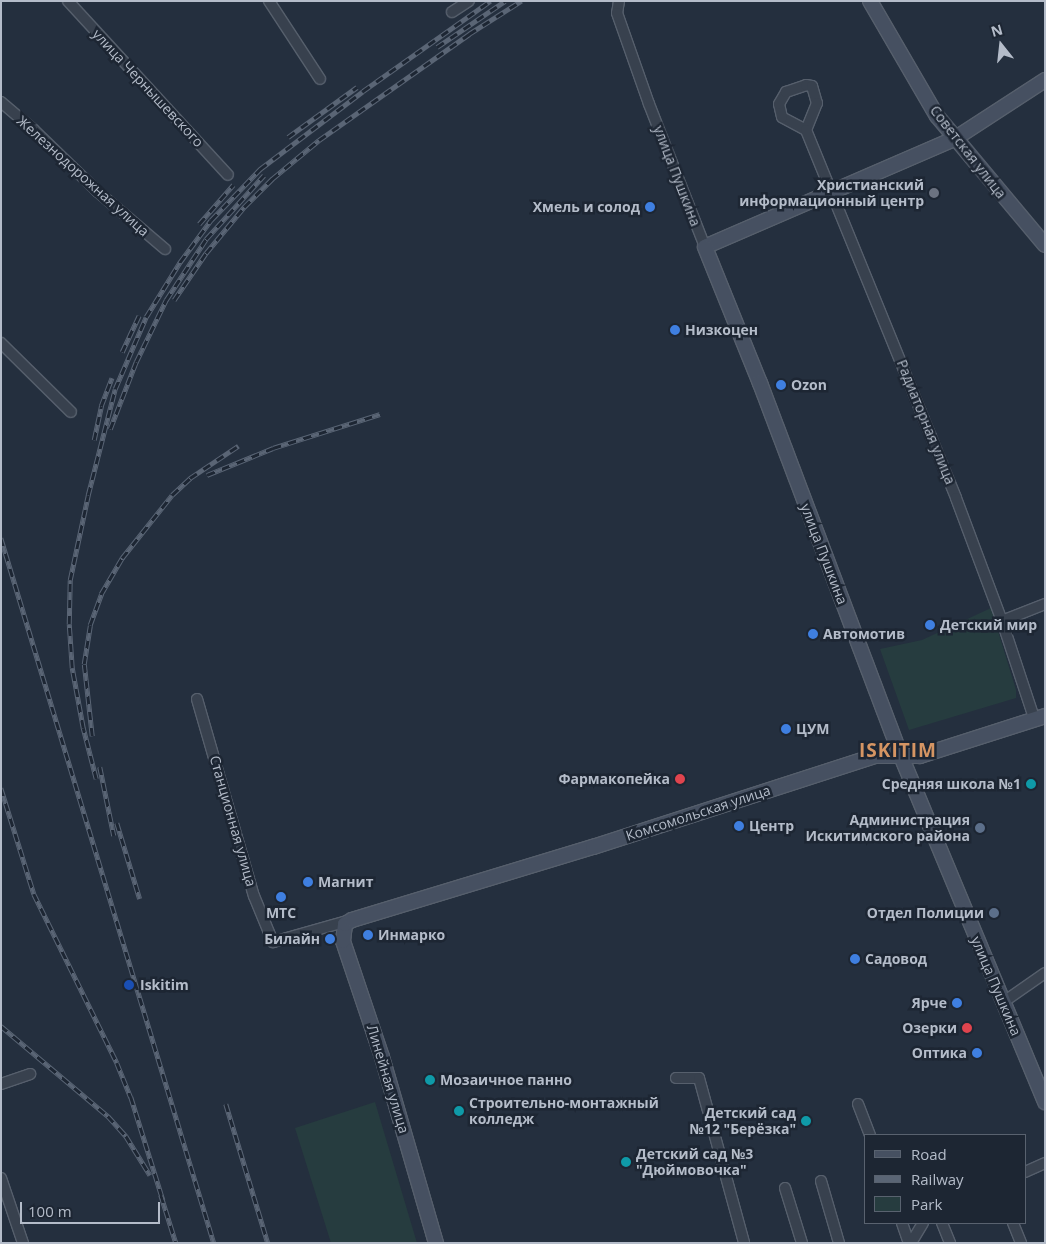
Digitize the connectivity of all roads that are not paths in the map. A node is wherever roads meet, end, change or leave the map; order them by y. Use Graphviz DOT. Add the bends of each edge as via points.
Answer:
graph roads {
  1 [pos="68,1"];
  2 [pos="269,1"];
  3 [pos="469,1"];
  4 [pos="619,1"];
  5 [pos="870,1"];
  6 [pos="452,12"];
  7 [pos="320,79"];
  8 [pos="1045,80"];
  9 [pos="1,102"];
  10 [pos="806,130"];
  11 [pos="954,139"];
  12 [pos="228,175"];
  13 [pos="834,191"];
  14 [pos="1045,245"];
  15 [pos="705,247"];
  16 [pos="165,249"];
  17 [pos="1,343"];
  18 [pos="71,412"];
  19 [pos="1045,604"];
  20 [pos="1002,622"];
  21 [pos="198,699"];
  22 [pos="1039,717"];
  23 [pos="901,756"];
  24 [pos="352,920"];
  25 [pos="1045,973"];
  26 [pos="1002,1003"];
  27 [pos="30,1074"];
  28 [pos="676,1078"];
  29 [pos="1,1084"];
  30 [pos="1045,1102"];
  31 [pos="858,1104"];
  32 [pos="870,1134"];
  33 [pos="1045,1163"];
  34 [pos="1026,1172"];
  35 [pos="1,1178"];
  36 [pos="821,1181"];
  37 [pos="785,1188"];
  38 [pos="902,1224"];
  39 [pos="922,1224"];
  40 [pos="942,1224"];
  41 [pos="1013,1224"];
  42 [pos="24,1243"];
  43 [pos="436,1243"];
  44 [pos="744,1243"];
  45 [pos="802,1243"];
  46 [pos="839,1243"];
  47 [pos="910,1243"];
  48 [pos="950,1243"];
  49 [pos="1021,1243"];
  1 -- 12 [label="street, улица Чернышевского"];
  2 -- 7 [label="street"];
  3 -- 6 [label="street"];
  4 -- 15 [label="street, улица Пушкина" via="617,13 620,22"];
  5 -- 11 [label="main road, Советская улица"];
  8 -- 11 [label="main road"];
  9 -- 16 [label="street, Железнодорожная улица"];
  10 -- 10 [label="street" via="818,103 812,86 806,85 786,92 779,104 782,117"];
  10 -- 13 [label="street, Радиаторная улица"];
  11 -- 13 [label="main road"];
  11 -- 14 [label="main road, Советская улица"];
  13 -- 15 [label="main road"];
  13 -- 20 [label="street, Радиаторная улица"];
  15 -- 23 [label="main road, улица Пушкина"];
  17 -- 18 [label="street"];
  19 -- 20 [label="street"];
  20 -- 22 [label="street, Радиаторная улица"];
  21 -- 24 [label="street, Станционная улица" via="254,896 273,942"];
  22 -- 23 [label="main road, Комсомольская улица" via="920,756"];
  23 -- 24 [label="main road, Комсомольская улица" via="875,756"];
  23 -- 26 [label="main road, улица Пушкина"];
  24 -- 43 [label="main road, Линейная улица" via="345,924 343,941 382,1057"];
  25 -- 26 [label="street"];
  26 -- 30 [label="main road, улица Пушкина"];
  27 -- 29 [label="street"];
  28 -- 44 [label="street" via="699,1078"];
  31 -- 32 [label="street"];
  33 -- 34 [label="street"];
  35 -- 42 [label="street"];
  36 -- 46 [label="street"];
  37 -- 45 [label="street"];
  38 -- 47 [label="street"];
  39 -- 47 [label="street"];
  40 -- 48 [label="street"];
  41 -- 49 [label="street"];
}
